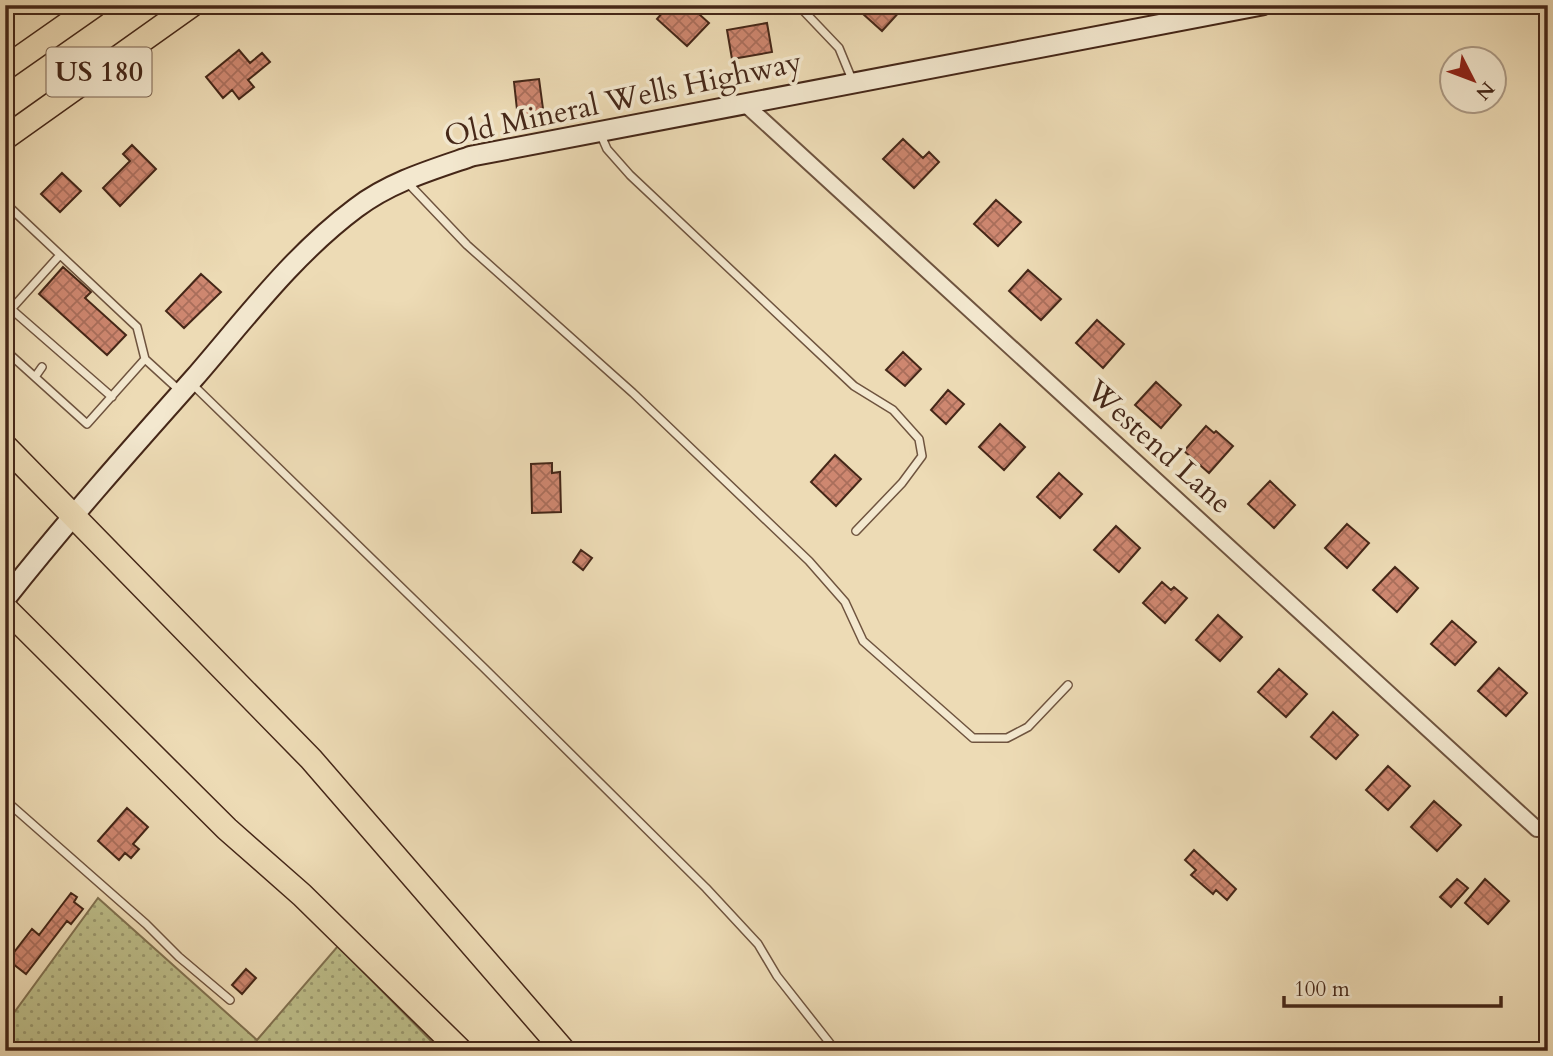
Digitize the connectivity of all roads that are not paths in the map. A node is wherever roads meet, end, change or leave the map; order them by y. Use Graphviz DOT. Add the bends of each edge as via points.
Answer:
graph roads {
  1 [pos="95,5"];
  2 [pos="192,5"];
  3 [pos="798,5"];
  4 [pos="1262,5"];
  5 [pos="5,68"];
  6 [pos="853,83"];
  7 [pos="745,104"];
  8 [pos="600,132"];
  9 [pos="5,138"];
  10 [pos="404,179"];
  11 [pos="5,203"];
  12 [pos="60,255"];
  13 [pos="11,309"];
  14 [pos="5,316"];
  15 [pos="5,350"];
  16 [pos="25,353"];
  17 [pos="145,359"];
  18 [pos="18,362"];
  19 [pos="43,367"];
  20 [pos="35,377"];
  21 [pos="90,378"];
  22 [pos="58,383"];
  23 [pos="83,386"];
  24 [pos="185,387"];
  25 [pos="51,391"];
  26 [pos="73,397"];
  27 [pos="112,397"];
  28 [pos="66,405"];
  29 [pos="5,446"];
  30 [pos="72,515"];
  31 [pos="856,531"];
  32 [pos="5,599"];
  33 [pos="5,608"];
  34 [pos="1068,685"];
  35 [pos="5,800"];
  36 [pos="1538,829"];
  37 [pos="230,1000"];
  38 [pos="461,1051"];
  39 [pos="564,1051"];
  40 [pos="836,1051"];
  1 -- 5 [label="main road, US 180"];
  2 -- 9 [label="main road, US 180"];
  3 -- 6 [label="lane" via="839,48"];
  4 -- 6 [label="street, Old Mineral Wells Highway"];
  6 -- 7 [label="street, Old Mineral Wells Highway"];
  7 -- 8 [label="street, Old Mineral Wells Highway"];
  7 -- 36 [label="street, Westend Lane"];
  8 -- 10 [label="street, Old Mineral Wells Highway" via="472,156"];
  8 -- 31 [label="lane" via="607,149 630,175 854,386 893,410 919,439 922,456"];
  10 -- 24 [label="street, Old Mineral Wells Highway" via="357,206 314,242"];
  10 -- 34 [label="lane" via="467,245 633,393 809,561 845,602 863,641 973,738 1007,738 1028,727"];
  11 -- 12 [label="lane"];
  12 -- 13 [label="lane"];
  12 -- 17 [label="lane" via="137,327"];
  13 -- 14 [label="lane"];
  13 -- 21 [label="lane" via="72,368"];
  15 -- 18 [label="lane"];
  16 -- 18 [label="lane"];
  17 -- 24 [label="lane"];
  17 -- 27 [label="lane"];
  18 -- 20 [label="lane"];
  19 -- 20 [label="lane"];
  20 -- 25 [label="lane"];
  21 -- 23 [label="lane"];
  21 -- 27 [label="lane"];
  22 -- 25 [label="lane"];
  24 -- 30 [label="street, Old Mineral Wells Highway"];
  24 -- 40 [label="lane" via="464,648 706,888 758,944"];
  25 -- 28 [label="lane"];
  26 -- 28 [label="lane"];
  27 -- 28 [label="lane" via="87,424"];
  29 -- 30 [label="main road"];
  30 -- 32 [label="street, Old Mineral Wells Highway"];
  30 -- 39 [label="main road" via="311,759"];
  33 -- 38 [label="main road" via="227,829 302,895"];
  35 -- 37 [label="lane"];
}
